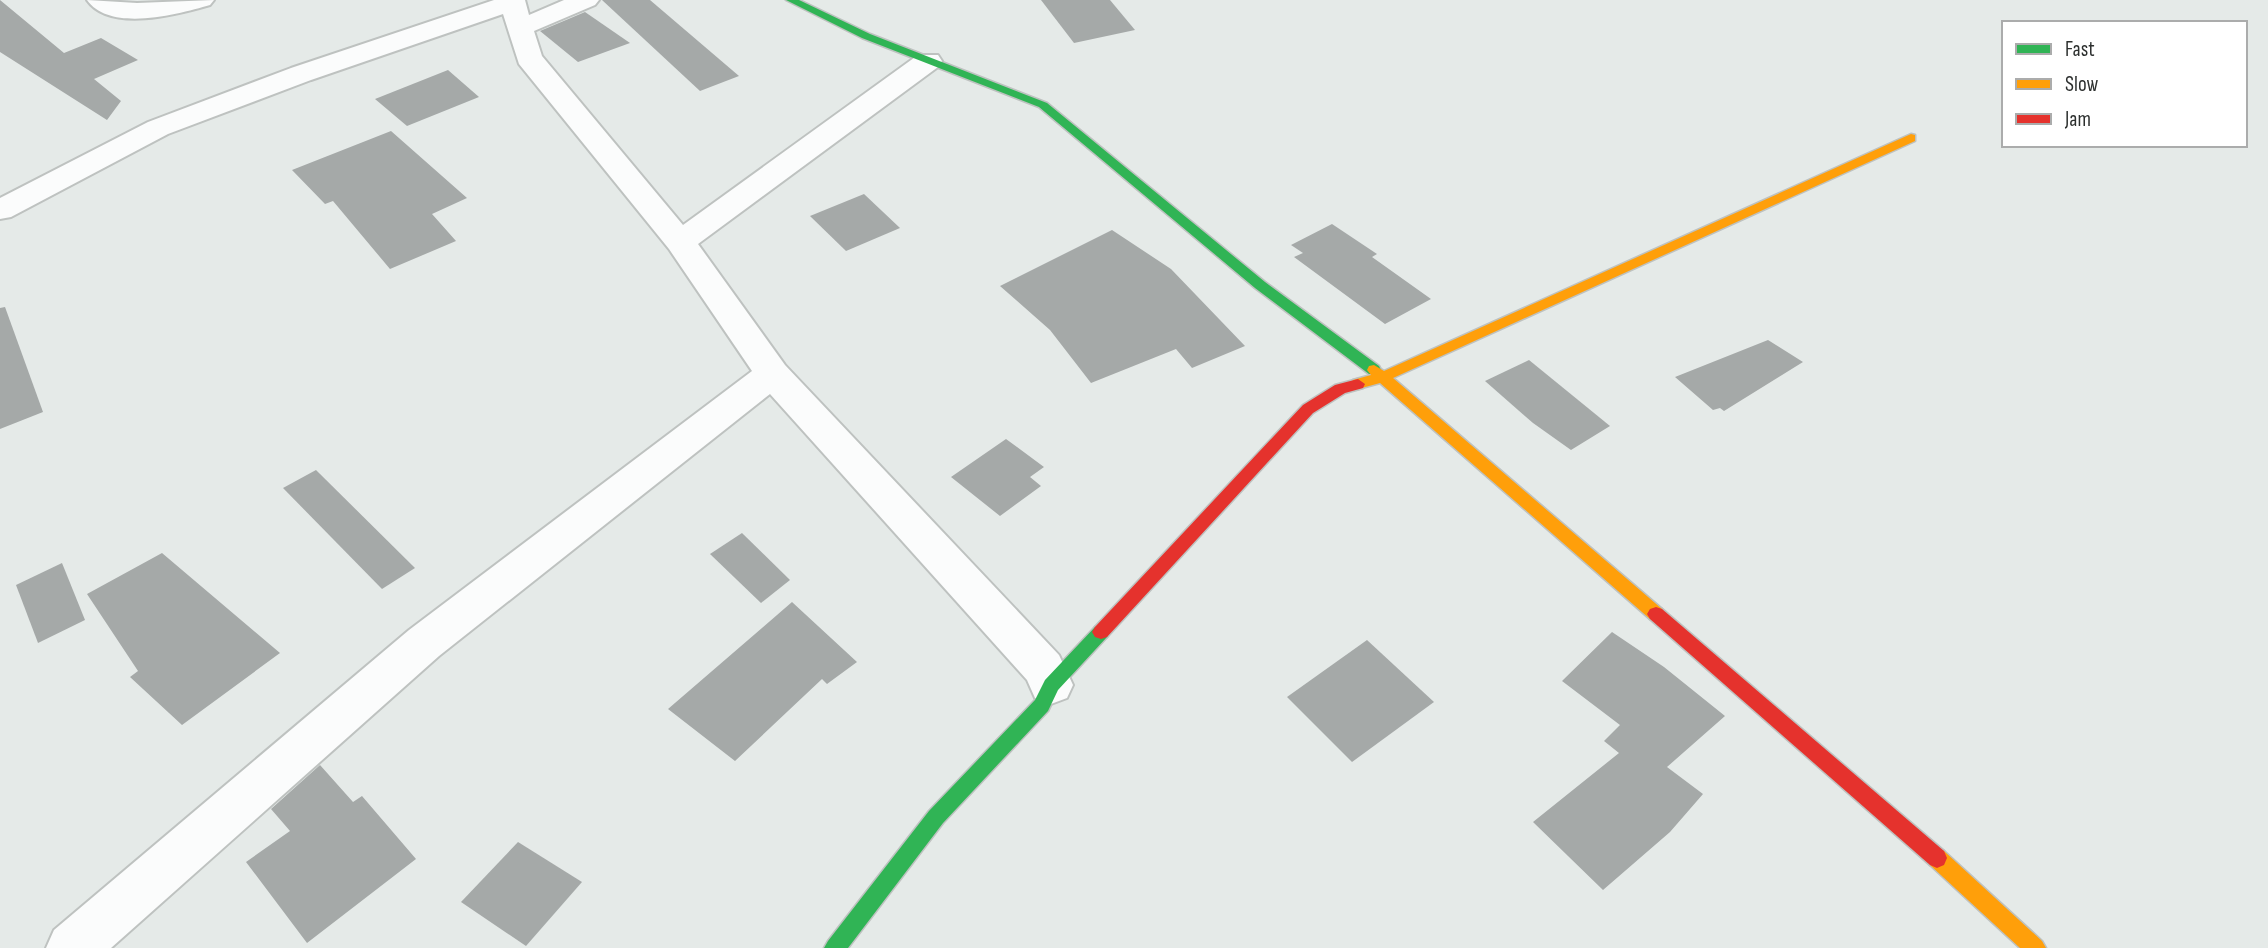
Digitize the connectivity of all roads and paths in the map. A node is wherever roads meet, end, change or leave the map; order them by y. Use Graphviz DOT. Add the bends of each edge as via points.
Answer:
graph roads {
  1 [pos="100,0"];
  2 [pos="201,0"];
  3 [pos="586,0"];
  4 [pos="791,0"];
  5 [pos="516,10"];
  6 [pos="928,61"];
  7 [pos="1911,138"];
  8 [pos="0,210"];
  9 [pos="680,242"];
  10 [pos="772,374"];
  11 [pos="1383,377"];
  12 [pos="1051,685"];
  13 [pos="72,948"];
  14 [pos="835,948"];
  15 [pos="2035,948"];
  1 -- 2 [label="street" via="114,8 142,13"];
  3 -- 5 [label="street"];
  4 -- 6 [label="street"];
  5 -- 8 [label="street" via="301,74 158,128"];
  5 -- 9 [label="street" via="529,58"];
  6 -- 9 [label="street"];
  6 -- 11 [label="street" via="1043,105 1260,285"];
  7 -- 11 [label="street"];
  9 -- 10 [label="street"];
  10 -- 12 [label="street" via="1042,668"];
  10 -- 13 [label="street" via="424,643"];
  11 -- 12 [label="street" via="1339,389 1308,409"];
  11 -- 15 [label="street"];
  12 -- 14 [label="street" via="1042,705 936,817"];
}
